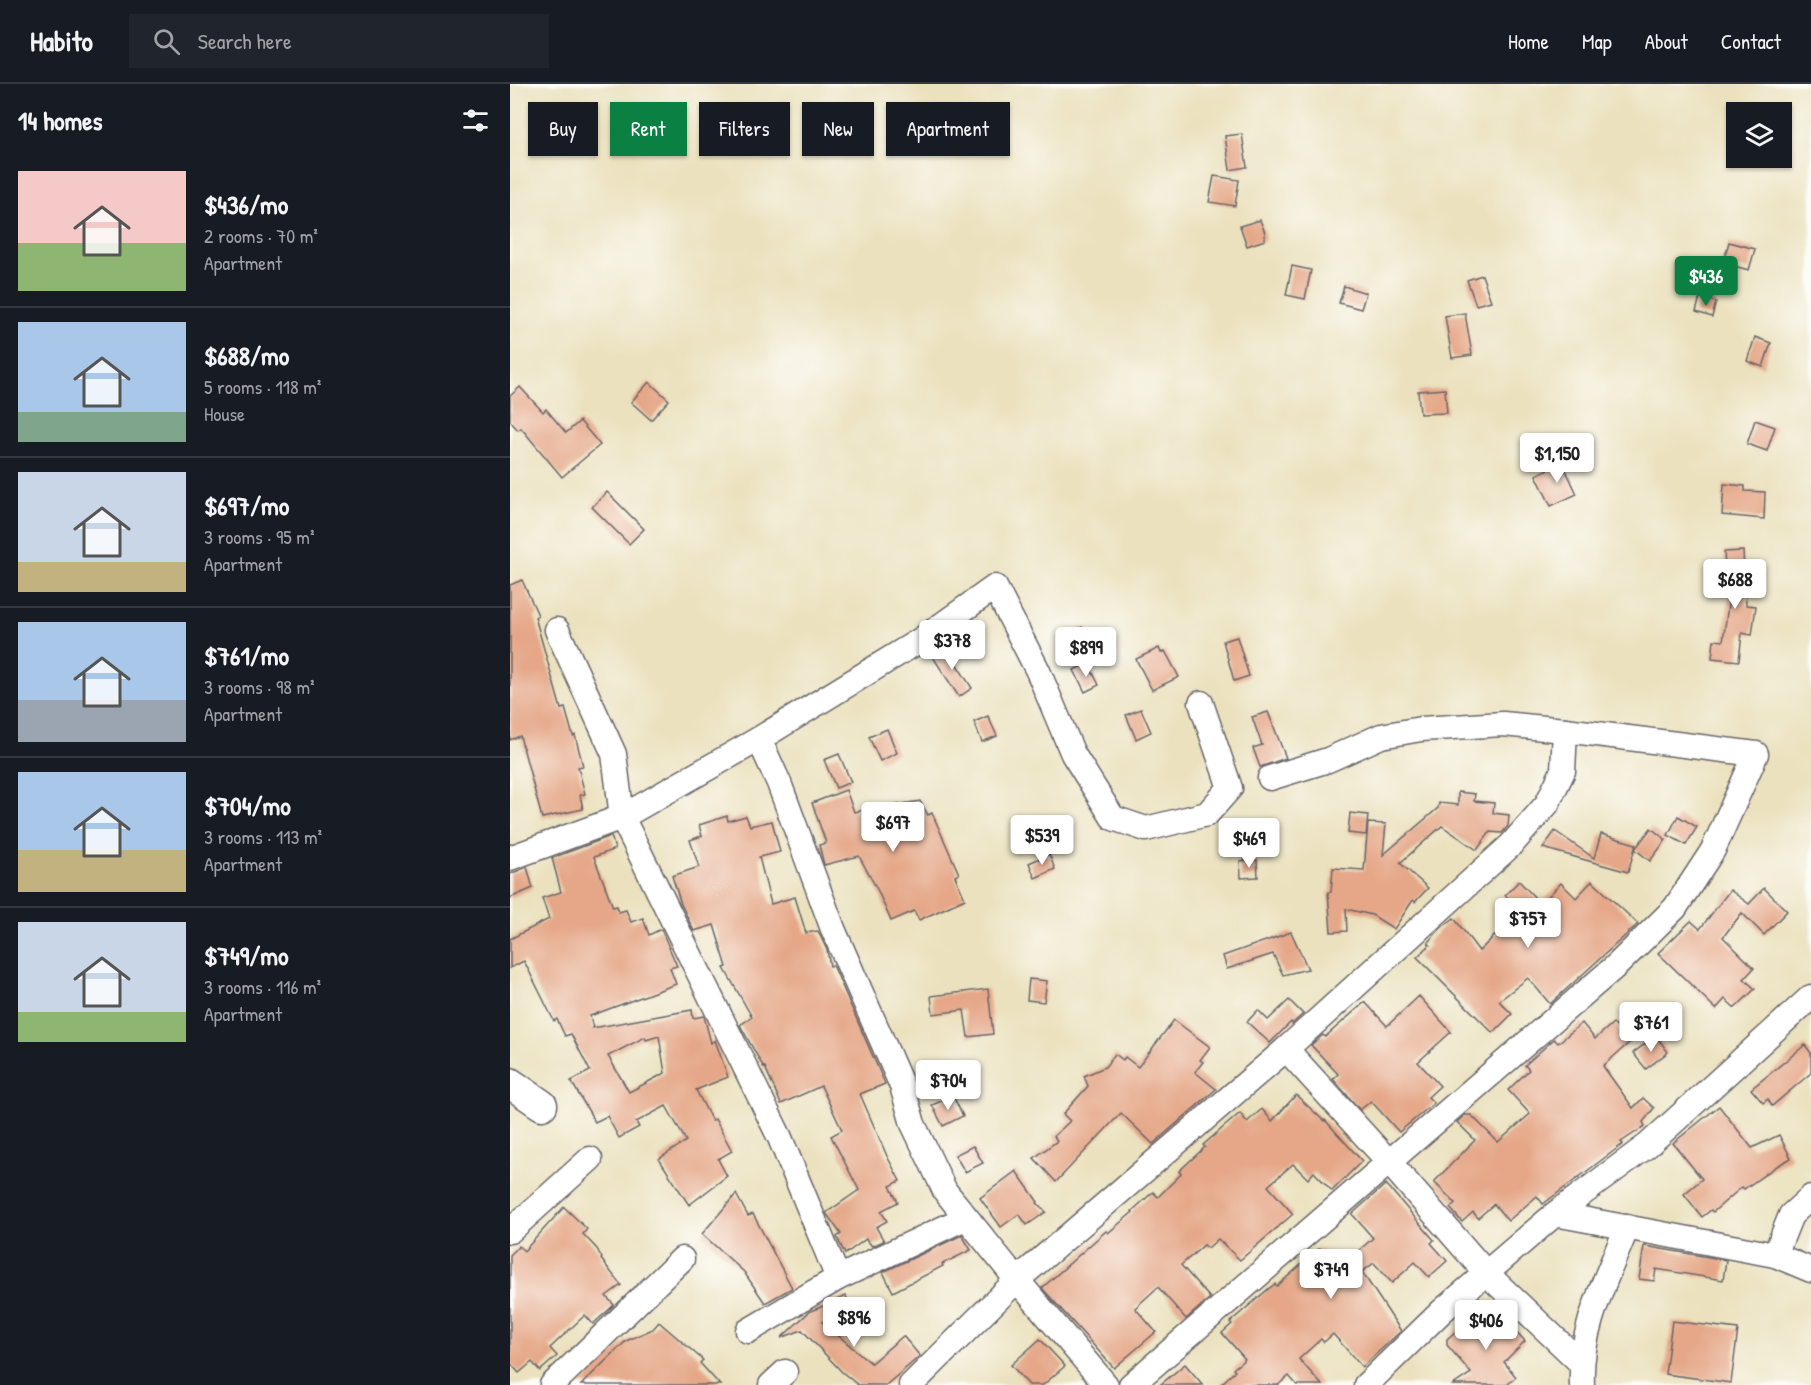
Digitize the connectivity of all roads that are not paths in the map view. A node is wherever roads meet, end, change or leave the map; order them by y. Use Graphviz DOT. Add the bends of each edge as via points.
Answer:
graph roads {
  1 [pos="556,630"];
  2 [pos="1201,703"];
  3 [pos="1565,730"];
  4 [pos="759,739"];
  5 [pos="1270,778"];
  6 [pos="622,818"];
  7 [pos="510,858"];
  8 [pos="1811,997"];
  9 [pos="1286,1049"];
  10 [pos="510,1083"];
  11 [pos="542,1105"];
  12 [pos="590,1159"];
  13 [pos="1389,1162"];
  14 [pos="1811,1197"];
  15 [pos="1555,1214"];
  16 [pos="965,1218"];
  17 [pos="1627,1227"];
  18 [pos="510,1231"];
  19 [pos="1775,1255"];
  20 [pos="682,1259"];
  21 [pos="1811,1270"];
  22 [pos="1486,1273"];
  23 [pos="838,1278"];
  24 [pos="1017,1280"];
  25 [pos="748,1331"];
  26 [pos="1581,1374"];
  27 [pos="552,1385"];
  28 [pos="911,1385"];
  29 [pos="1106,1385"];
  30 [pos="1131,1385"];
  31 [pos="1366,1385"];
  1 -- 6 [label="street" via="614,754"];
  2 -- 4 [label="street" via="1230,788 1207,814 1146,829 1113,818 1073,754 1038,671 995,587 922,639"];
  3 -- 5 [label="street" via="1503,724 1391,734"];
  3 -- 9 [label="street" via="1563,771 1547,804 1511,845"];
  3 -- 13 [label="street" via="1756,754 1713,850 1675,908 1617,965"];
  4 -- 6 [label="street"];
  4 -- 16 [label="street" via="833,929 902,1086 913,1124 945,1191"];
  6 -- 7 [label="street"];
  6 -- 23 [label="street" via="780,1138"];
  8 -- 15 [label="street" via="1648,1145"];
  9 -- 13 [label="street"];
  9 -- 24 [label="street"];
  10 -- 11 [label="street"];
  12 -- 18 [label="street"];
  13 -- 22 [label="street"];
  13 -- 30 [label="street"];
  14 -- 19 [label="street" via="1791,1215"];
  15 -- 17 [label="street"];
  15 -- 22 [label="street"];
  16 -- 23 [label="street"];
  16 -- 24 [label="street"];
  17 -- 19 [label="street"];
  17 -- 26 [label="street" via="1589,1322"];
  19 -- 21 [label="street"];
  20 -- 27 [label="street"];
  22 -- 26 [label="street"];
  22 -- 31 [label="street"];
  23 -- 25 [label="street"];
  24 -- 28 [label="street"];
  24 -- 29 [label="street"];
}
